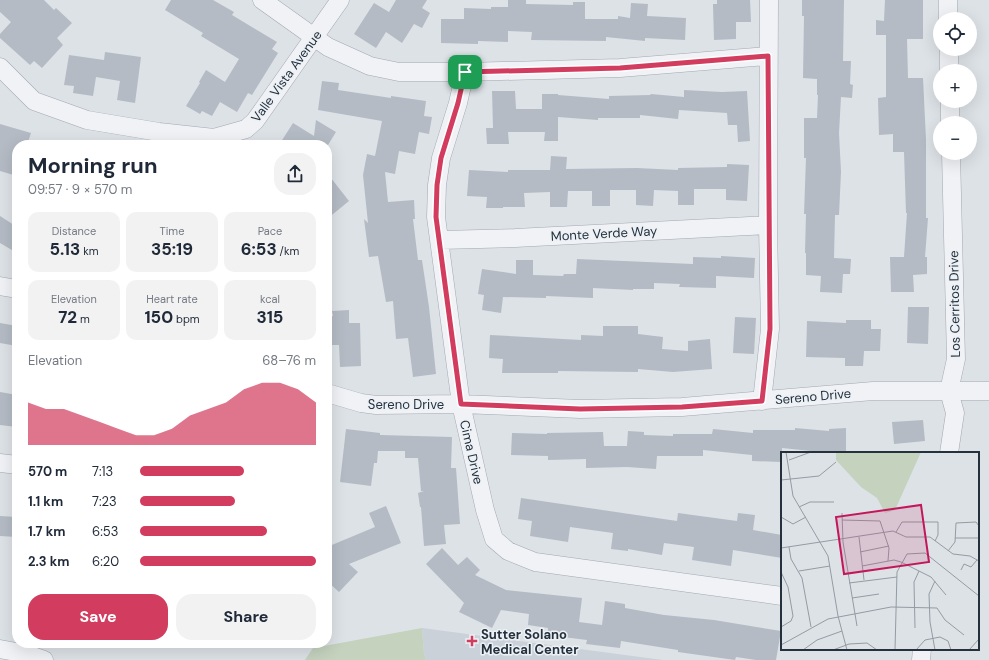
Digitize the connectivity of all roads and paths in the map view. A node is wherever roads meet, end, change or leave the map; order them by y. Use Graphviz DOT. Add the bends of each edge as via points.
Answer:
graph roads {
  1 [pos="262,0"];
  2 [pos="340,0"];
  3 [pos="769,0"];
  4 [pos="948,0"];
  5 [pos="948,12"];
  6 [pos="315,37"];
  7 [pos="768,56"];
  8 [pos="0,67"];
  9 [pos="465,72"];
  10 [pos="951,160"];
  11 [pos="768,225"];
  12 [pos="440,240"];
  13 [pos="0,286"];
  14 [pos="12,288"];
  15 [pos="950,390"];
  16 [pos="989,390"];
  17 [pos="332,395"];
  18 [pos="762,401"];
  19 [pos="461,404"];
  20 [pos="949,452"];
  21 [pos="0,463"];
  22 [pos="12,464"];
  23 [pos="781,596"];
  24 [pos="0,649"];
  25 [pos="922,650"];
  26 [pos="44,660"];
  27 [pos="921,660"];
  1 -- 6 [label="street"];
  2 -- 6 [label="street, Valle Vista Avenue"];
  3 -- 7 [label="street"];
  4 -- 5 [label="street"];
  6 -- 8 [label="street, Valle Vista Avenue" via="255,122 246,128 214,138 87,120 34,101"];
  6 -- 9 [label="street" via="328,47 370,66 400,72"];
  7 -- 9 [label="street" via="620,68"];
  7 -- 11 [label="street"];
  9 -- 12 [label="street, Cima Drive" via="441,158 436,217"];
  10 -- 15 [label="street, Los Cerritos Drive" via="956,359"];
  11 -- 12 [label="street, Monte Verde Way"];
  11 -- 18 [label="street" via="770,329"];
  12 -- 19 [label="street, Cima Drive"];
  13 -- 14 [label="street"];
  15 -- 16 [label="street, Sereno Drive"];
  15 -- 18 [label="street, Sereno Drive" via="874,391"];
  15 -- 20 [label="street, Los Cerritos Drive" via="955,413"];
  17 -- 19 [label="street, Sereno Drive" via="354,402 376,405"];
  18 -- 19 [label="street, Sereno Drive" via="682,407 580,409"];
  19 -- 23 [label="street, Cima Drive" via="494,540 508,551 535,562"];
  21 -- 22 [label="street"];
  24 -- 26 [label="street"];
  25 -- 27 [label="street"];
}
